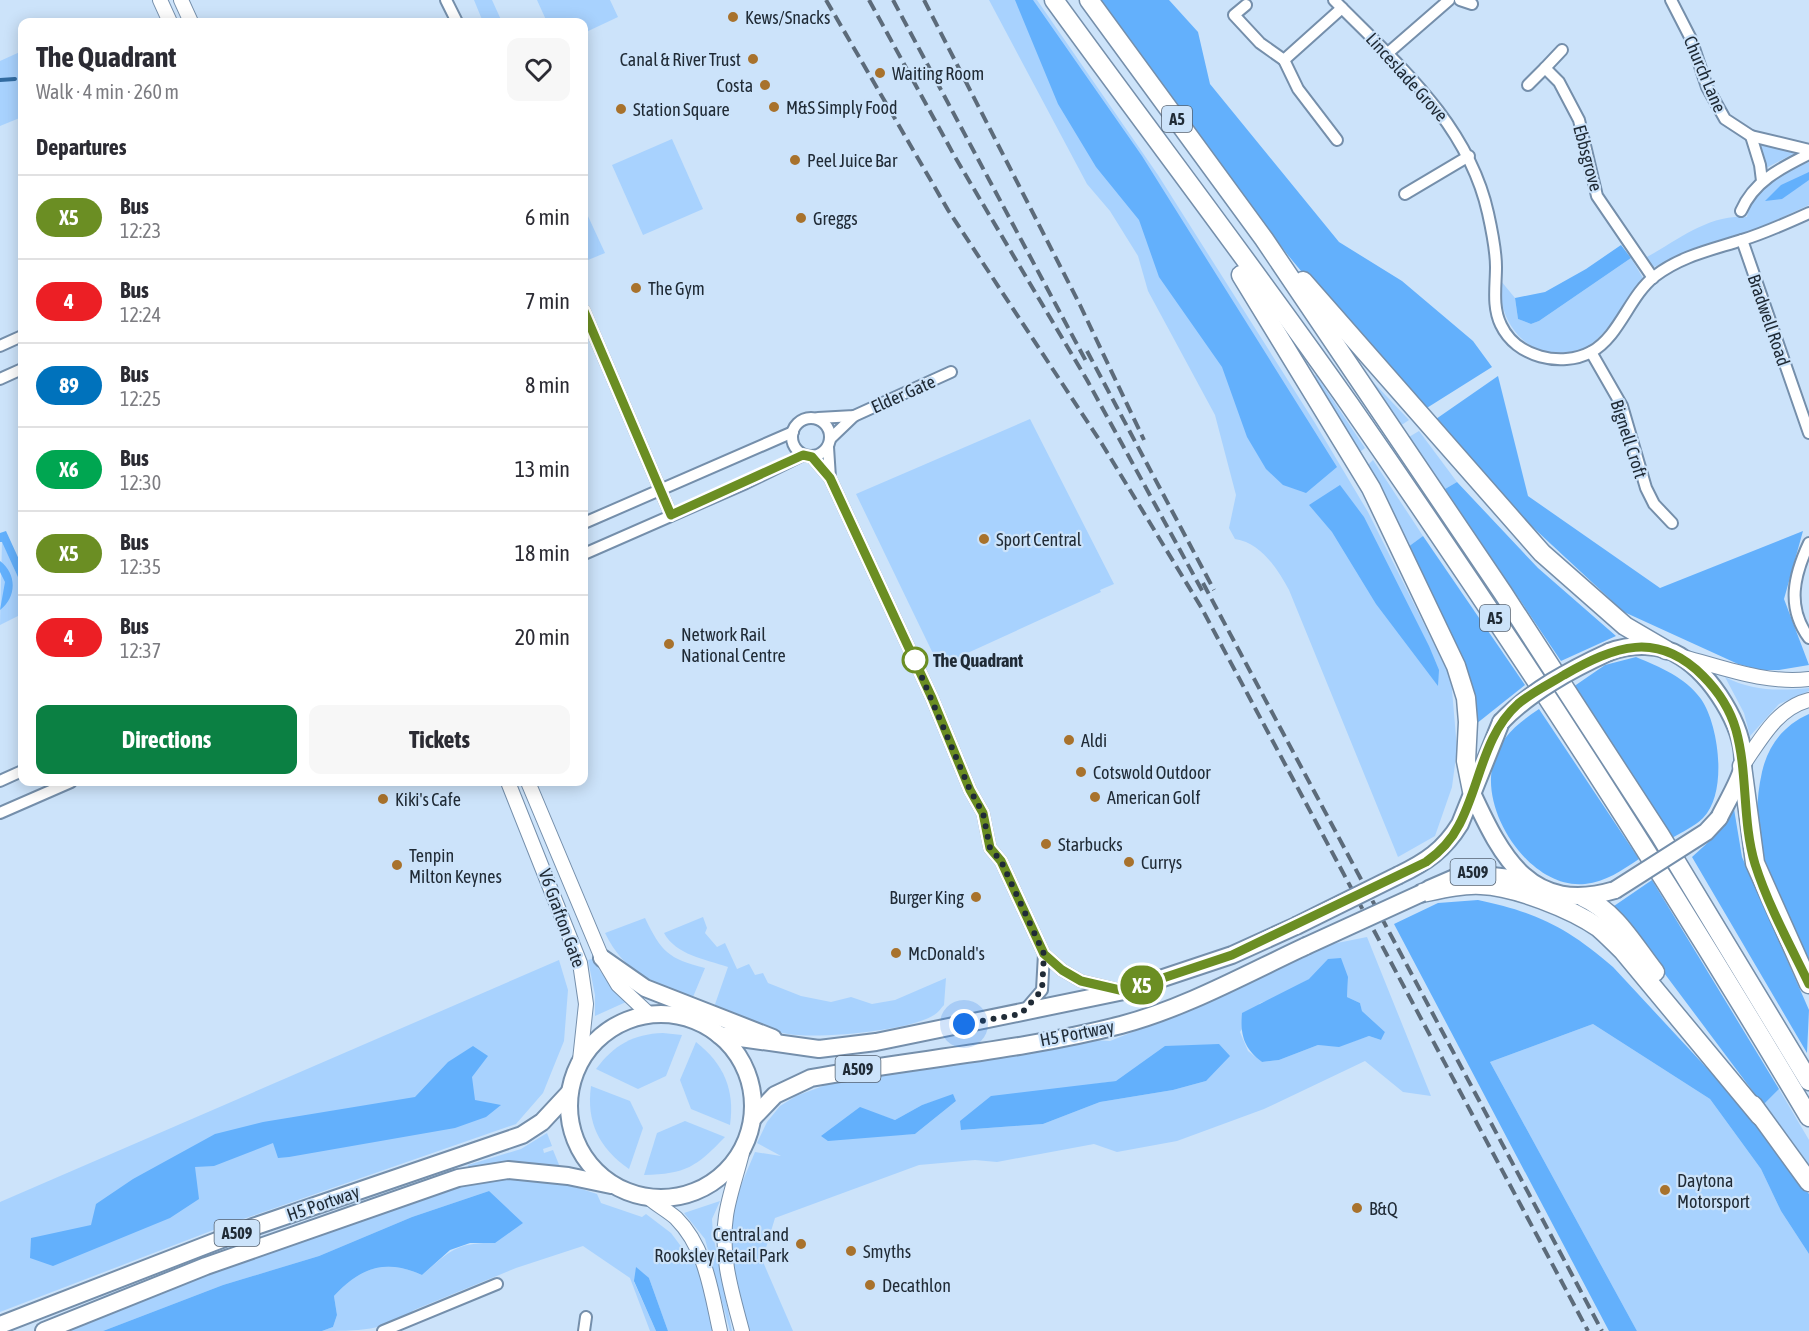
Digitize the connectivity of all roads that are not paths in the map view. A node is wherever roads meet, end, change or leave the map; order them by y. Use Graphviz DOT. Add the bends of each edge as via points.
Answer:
graph roads {
  1 [pos="160,0"];
  2 [pos="181,0"];
  3 [pos="446,0"];
  4 [pos="1054,0"];
  5 [pos="1089,0"];
  6 [pos="1449,0"];
  7 [pos="1460,0"];
  8 [pos="1671,0"];
  9 [pos="1338,4"];
  10 [pos="1472,4"];
  11 [pos="1246,5"];
  12 [pos="168,18"];
  13 [pos="189,18"];
  14 [pos="455,18"];
  15 [pos="1562,50"];
  16 [pos="1388,53"];
  17 [pos="1284,60"];
  18 [pos="1545,68"];
  19 [pos="1528,85"];
  20 [pos="1751,136"];
  21 [pos="1154,138"];
  22 [pos="1337,140"];
  23 [pos="1809,152"];
  24 [pos="1468,156"];
  25 [pos="1762,181"];
  26 [pos="1406,194"];
  27 [pos="1741,211"];
  28 [pos="1809,213"];
  29 [pos="1264,239"];
  30 [pos="1742,240"];
  31 [pos="1653,278"];
  32 [pos="588,320"];
  33 [pos="18,338"];
  34 [pos="0,346"];
  35 [pos="1590,352"];
  36 [pos="18,371"];
  37 [pos="951,372"];
  38 [pos="0,379"];
  39 [pos="854,416"];
  40 [pos="818,418"];
  41 [pos="793,432"];
  42 [pos="1809,433"];
  43 [pos="830,442"];
  44 [pos="807,456"];
  45 [pos="830,478"];
  46 [pos="659,489"];
  47 [pos="671,515"];
  48 [pos="588,521"];
  49 [pos="1672,523"];
  50 [pos="1809,543"];
  51 [pos="588,552"];
  52 [pos="1809,638"];
  53 [pos="1673,653"];
  54 [pos="1809,679"];
  55 [pos="1809,700"];
  56 [pos="1743,766"];
  57 [pos="18,773"];
  58 [pos="0,781"];
  59 [pos="60,786"];
  60 [pos="510,786"];
  61 [pos="530,786"];
  62 [pos="1472,792"];
  63 [pos="0,813"];
  64 [pos="1529,881"];
  65 [pos="1422,893"];
  66 [pos="1583,897"];
  67 [pos="1044,954"];
  68 [pos="602,958"];
  69 [pos="1809,984"];
  70 [pos="1124,991"];
  71 [pos="679,1009"];
  72 [pos="1021,1014"];
  73 [pos="650,1015"];
  74 [pos="709,1020"];
  75 [pos="719,1035"];
  76 [pos="790,1047"];
  77 [pos="578,1066"];
  78 [pos="1809,1081"];
  79 [pos="569,1093"];
  80 [pos="1760,1116"];
  81 [pos="1809,1117"];
  82 [pos="747,1138"];
  83 [pos="1809,1182"];
  84 [pos="610,1185"];
  85 [pos="649,1198"];
  86 [pos="497,1284"];
  87 [pos="586,1317"];
  88 [pos="0,1325"];
  89 [pos="398,1328"];
  90 [pos="44,1331"];
  91 [pos="383,1331"];
  92 [pos="584,1331"];
  93 [pos="720,1331"];
  94 [pos="742,1331"];
  1 -- 12 [label="street"];
  2 -- 13 [label="street"];
  3 -- 14 [label="street"];
  4 -- 21 [label="highway, A5"];
  5 -- 29 [label="highway, A5"];
  6 -- 16 [label="street"];
  7 -- 10 [label="street"];
  8 -- 20 [label="street, Church Lane" via="1691,39 1715,104 1725,119"];
  9 -- 16 [label="street, Linceslade Grove"];
  9 -- 17 [label="street"];
  11 -- 17 [label="street" via="1234,15 1260,43"];
  15 -- 18 [label="street"];
  16 -- 24 [label="street, Linceslade Grove" via="1442,113"];
  17 -- 22 [label="street" via="1298,89"];
  18 -- 19 [label="street"];
  18 -- 31 [label="street, Ebbsgrove" via="1559,82 1579,120 1598,196"];
  20 -- 23 [label="street, Church Lane"];
  20 -- 25 [label="street"];
  21 -- 62 [label="highway" via="1371,488 1425,597 1466,698 1466,761"];
  21 -- 81 [label="highway, A5" via="1347,402 1486,604 1641,844"];
  23 -- 25 [label="street, Church Lane"];
  24 -- 26 [label="street"];
  24 -- 35 [label="street, Linceslade Grove" via="1493,233 1495,302 1501,326 1516,344 1541,358 1564,360"];
  25 -- 27 [label="street, Church Lane"];
  28 -- 30 [label="street, Linceslade Grove"];
  29 -- 53 [label="highway" via="1542,553 1625,626"];
  29 -- 78 [label="highway, A5" via="1503,593 1641,806"];
  30 -- 31 [label="street, Linceslade Grove" via="1681,259"];
  30 -- 42 [label="street, Bradwell Road"];
  31 -- 35 [label="street, Linceslade Grove" via="1629,304 1610,336"];
  32 -- 46 [label="street"];
  33 -- 34 [label="street"];
  35 -- 49 [label="street, Bignell Croft" via="1622,406 1646,488 1654,504"];
  36 -- 38 [label="street"];
  37 -- 39 [label="street, Elder Gate"];
  39 -- 40 [label="street, Elder Gate"];
  39 -- 43 [label="street, Elder Gate"];
  40 -- 41 [label="street" via="801,421"];
  40 -- 43 [label="street" via="825,423"];
  41 -- 44 [label="street" via="796,449"];
  41 -- 46 [label="street"];
  43 -- 44 [label="street"];
  43 -- 45 [label="street"];
  44 -- 45 [label="street"];
  44 -- 47 [label="street"];
  45 -- 67 [label="street" via="983,813 990,848 1001,861"];
  46 -- 47 [label="street"];
  46 -- 48 [label="street"];
  47 -- 51 [label="street"];
  50 -- 52 [label="street" via="1794,586 1794,609"];
  53 -- 54 [label="street" via="1763,679"];
  53 -- 56 [label="main road" via="1712,685 1726,705"];
  53 -- 62 [label="main road, H5 Portway, bridge" via="1640,646 1609,652 1519,704 1501,722"];
  55 -- 56 [label="street" via="1784,712"];
  56 -- 66 [label="main road, bridge" via="1719,818 1706,832 1615,890"];
  56 -- 69 [label="highway" via="1755,863"];
  57 -- 58 [label="street"];
  59 -- 63 [label="street"];
  60 -- 77 [label="street, V6 Grafton Gate" via="580,963 586,1004"];
  61 -- 68 [label="street, V6 Grafton Gate"];
  62 -- 64 [label="main road" via="1496,845"];
  62 -- 70 [label="main road, H5 Portway / A509, bridge" via="1460,824 1442,849 1426,862 1232,955"];
  64 -- 65 [label="main road, H5 Portway / A509" via="1466,873"];
  64 -- 66 [label="main road" via="1562,894"];
  65 -- 80 [label="highway" via="1483,885 1533,898 1598,928 1623,951"];
  65 -- 82 [label="main road, H5 Portway / A509, bridge" via="1189,1000 1123,1024 811,1078 775,1095"];
  66 -- 80 [label="highway" via="1601,905 1614,917"];
  67 -- 70 [label="street" via="1081,981"];
  67 -- 72 [label="street" via="1042,990"];
  68 -- 71 [label="main road"];
  68 -- 73 [label="street, V6 Grafton Gate" via="618,986"];
  70 -- 72 [label="main road, H5 Portway / A509"];
  71 -- 73 [label="main road, A509"];
  71 -- 74 [label="main road"];
  72 -- 76 [label="main road, H5 Portway / A509" via="876,1042 819,1049"];
  73 -- 77 [label="main road, A509" via="611,1028 592,1044"];
  74 -- 75 [label="main road, A509"];
  74 -- 76 [label="main road" via="765,1033"];
  75 -- 76 [label="main road, H5 Portway / A509"];
  75 -- 82 [label="main road, A509" via="743,1064 753,1100"];
  77 -- 79 [label="main road, A509"];
  79 -- 84 [label="main road, A509" via="571,1130 583,1158"];
  79 -- 88 [label="main road, H5 Portway / A509" via="542,1122 522,1135 263,1224"];
  80 -- 83 [label="highway"];
  82 -- 85 [label="main road, A509" via="728,1171 707,1187 682,1197"];
  82 -- 94 [label="street" via="724,1232 725,1270"];
  84 -- 85 [label="main road, A509"];
  84 -- 90 [label="main road, H5 Portway / A509" via="524,1171 484,1172 458,1178 206,1266"];
  85 -- 93 [label="street" via="675,1218 694,1242 704,1263"];
  86 -- 89 [label="street"];
  87 -- 92 [label="street"];
  89 -- 91 [label="street"];
}
